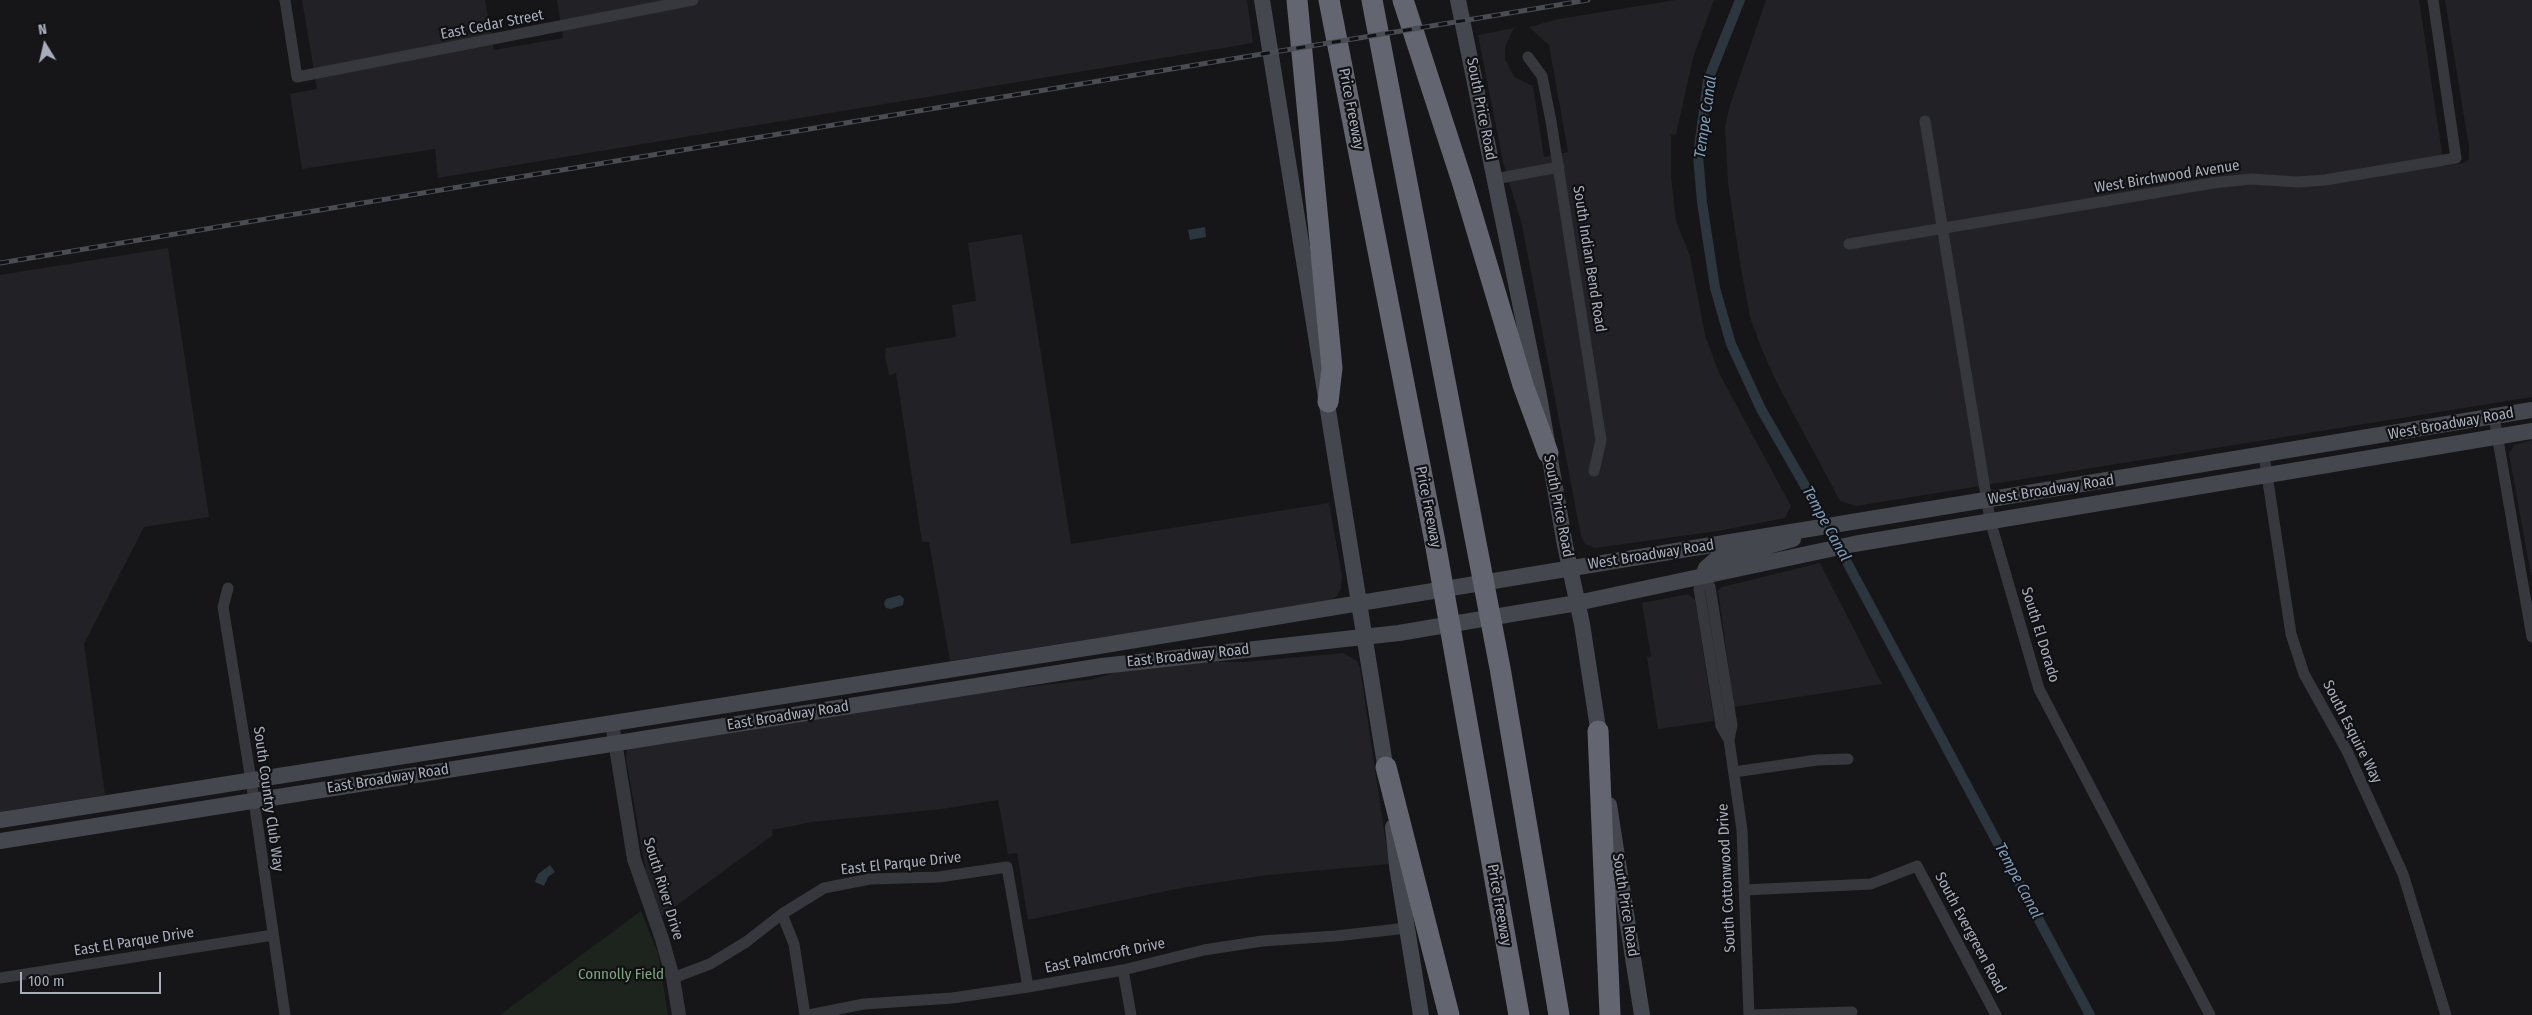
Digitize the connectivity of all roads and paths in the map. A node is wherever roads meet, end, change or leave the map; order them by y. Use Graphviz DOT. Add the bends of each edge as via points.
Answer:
graph roads {
  1 [pos="285,0"];
  2 [pos="693,0"];
  3 [pos="1262,0"];
  4 [pos="1297,0"];
  5 [pos="1329,0"];
  6 [pos="1372,0"];
  7 [pos="1403,0"];
  8 [pos="1458,0"];
  9 [pos="2433,0"];
  10 [pos="1528,57"];
  11 [pos="1925,121"];
  12 [pos="1560,167"];
  13 [pos="1495,178"];
  14 [pos="1942,228"];
  15 [pos="1849,244"];
  16 [pos="1328,402"];
  17 [pos="2532,410"];
  18 [pos="2494,417"];
  19 [pos="2532,432"];
  20 [pos="2497,437"];
  21 [pos="1548,454"];
  22 [pos="2264,455"];
  23 [pos="1594,471"];
  24 [pos="2268,475"];
  25 [pos="1987,501"];
  26 [pos="1990,520"];
  27 [pos="1810,529"];
  28 [pos="1570,568"];
  29 [pos="1703,576"];
  30 [pos="228,588"];
  31 [pos="1577,603"];
  32 [pos="1358,604"];
  33 [pos="2532,637"];
  34 [pos="1364,638"];
  35 [pos="1099,646"];
  36 [pos="1709,651"];
  37 [pos="1722,665"];
  38 [pos="1102,666"];
  39 [pos="962,668"];
  40 [pos="964,688"];
  41 [pos="612,723"];
  42 [pos="1598,731"];
  43 [pos="1729,740"];
  44 [pos="615,743"];
  45 [pos="1848,759"];
  46 [pos="1386,767"];
  47 [pos="1734,772"];
  48 [pos="251,780"];
  49 [pos="254,800"];
  50 [pos="0,820"];
  51 [pos="0,841"];
  52 [pos="1744,890"];
  53 [pos="782,914"];
  54 [pos="1408,928"];
  55 [pos="273,936"];
  56 [pos="1123,970"];
  57 [pos="0,978"];
  58 [pos="673,978"];
  59 [pos="1028,988"];
  60 [pos="1852,1012"];
  61 [pos="284,1015"];
  62 [pos="679,1015"];
  63 [pos="805,1015"];
  64 [pos="809,1015"];
  65 [pos="1131,1015"];
  66 [pos="1421,1015"];
  67 [pos="1449,1015"];
  68 [pos="1519,1015"];
  69 [pos="1559,1015"];
  70 [pos="1610,1015"];
  71 [pos="1642,1015"];
  72 [pos="1750,1015"];
  73 [pos="1996,1015"];
  74 [pos="2210,1015"];
  75 [pos="2446,1015"];
  1 -- 2 [label="street, East Cedar Street" via="297,76"];
  3 -- 16 [label="main road"];
  4 -- 16 [label="highway" via="1332,368"];
  5 -- 68 [label="highway, Price Freeway" via="1435,542"];
  6 -- 69 [label="highway" via="1500,668"];
  7 -- 21 [label="highway" via="1523,385"];
  8 -- 13 [label="main road, South Price Road"];
  9 -- 14 [label="street, West Birchwood Avenue" via="2456,158 2325,180 2214,183"];
  10 -- 12 [label="street, South Indian Bend Road" via="1542,76"];
  11 -- 14 [label="street, South El Dorado"];
  12 -- 13 [label="street"];
  12 -- 23 [label="street, South Indian Bend Road" via="1601,440"];
  13 -- 21 [label="main road, South Price Road"];
  14 -- 15 [label="street, West Birchwood Avenue"];
  14 -- 25 [label="street, South El Dorado"];
  16 -- 32 [label="main road"];
  17 -- 18 [label="main road, West Broadway Road"];
  18 -- 20 [label="street"];
  18 -- 22 [label="main road, West Broadway Road"];
  19 -- 20 [label="main road, West Broadway Road"];
  20 -- 24 [label="main road, West Broadway Road"];
  20 -- 33 [label="street"];
  21 -- 28 [label="main road, South Price Road"];
  22 -- 24 [label="street, South Esquire Way"];
  22 -- 25 [label="main road, West Broadway Road"];
  24 -- 26 [label="main road, West Broadway Road"];
  24 -- 75 [label="street, South Esquire Way" via="2291,634 2298,660 2351,759 2403,874"];
  25 -- 26 [label="street, South El Dorado"];
  25 -- 27 [label="main road, West Broadway Road"];
  26 -- 29 [label="main road, West Broadway Road"];
  26 -- 74 [label="street, South El Dorado" via="2039,689"];
  27 -- 28 [label="main road, West Broadway Road"];
  27 -- 29 [label="main road" via="1804,535 1773,546 1714,561"];
  28 -- 31 [label="main road, South Price Road"];
  28 -- 32 [label="main road, East Broadway Road"];
  29 -- 31 [label="main road, West Broadway Road"];
  29 -- 36 [label="street, South Cottonwood Drive" via="1699,589"];
  29 -- 37 [label="street, South Cottonwood Drive" via="1710,588"];
  30 -- 48 [label="street, South Country Club Way" via="223,607"];
  31 -- 34 [label="main road, East Broadway Road"];
  31 -- 42 [label="main road, South Price Road"];
  32 -- 34 [label="main road"];
  32 -- 35 [label="main road, East Broadway Road"];
  34 -- 38 [label="main road, East Broadway Road"];
  34 -- 46 [label="main road"];
  35 -- 38 [label="main road"];
  35 -- 39 [label="main road, East Broadway Road"];
  36 -- 37 [label="street"];
  36 -- 43 [label="street, South Cottonwood Drive" via="1722,726"];
  37 -- 43 [label="street, South Cottonwood Drive" via="1732,725"];
  38 -- 40 [label="main road, East Broadway Road"];
  39 -- 40 [label="main road"];
  39 -- 41 [label="main road, East Broadway Road"];
  40 -- 44 [label="main road, East Broadway Road"];
  41 -- 44 [label="street, South River Drive"];
  41 -- 48 [label="main road, East Broadway Road"];
  42 -- 70 [label="highway"];
  42 -- 71 [label="main road, South Price Road"];
  43 -- 47 [label="street, South Cottonwood Drive"];
  44 -- 49 [label="main road, East Broadway Road"];
  44 -- 58 [label="street, South River Drive" via="634,859"];
  45 -- 47 [label="street" via="1817,760"];
  46 -- 54 [label="main road" via="1397,866"];
  46 -- 67 [label="highway"];
  47 -- 52 [label="street, South Cottonwood Drive" via="1742,830"];
  48 -- 49 [label="street, South Country Club Way"];
  48 -- 50 [label="main road, East Broadway Road"];
  49 -- 51 [label="main road, East Broadway Road"];
  49 -- 55 [label="street, South Country Club Way"];
  52 -- 72 [label="street, South Cottonwood Drive"];
  52 -- 73 [label="street, South Evergreen Road" via="1871,884 1918,866"];
  53 -- 58 [label="street, East El Parque Drive" via="710,964"];
  53 -- 59 [label="street, East El Parque Drive" via="824,888 870,879 939,877 1007,867"];
  53 -- 63 [label="street" via="794,944"];
  54 -- 56 [label="street, East Palmcroft Drive" via="1262,941 1204,950"];
  54 -- 66 [label="main road"];
  55 -- 57 [label="street, East El Parque Drive"];
  55 -- 61 [label="street, South Country Club Way"];
  56 -- 59 [label="street, East Palmcroft Drive"];
  56 -- 65 [label="street"];
  58 -- 62 [label="street, South River Drive"];
  59 -- 64 [label="street, East Palmcroft Drive" via="952,998 864,1004"];
  60 -- 72 [label="street"];
}
